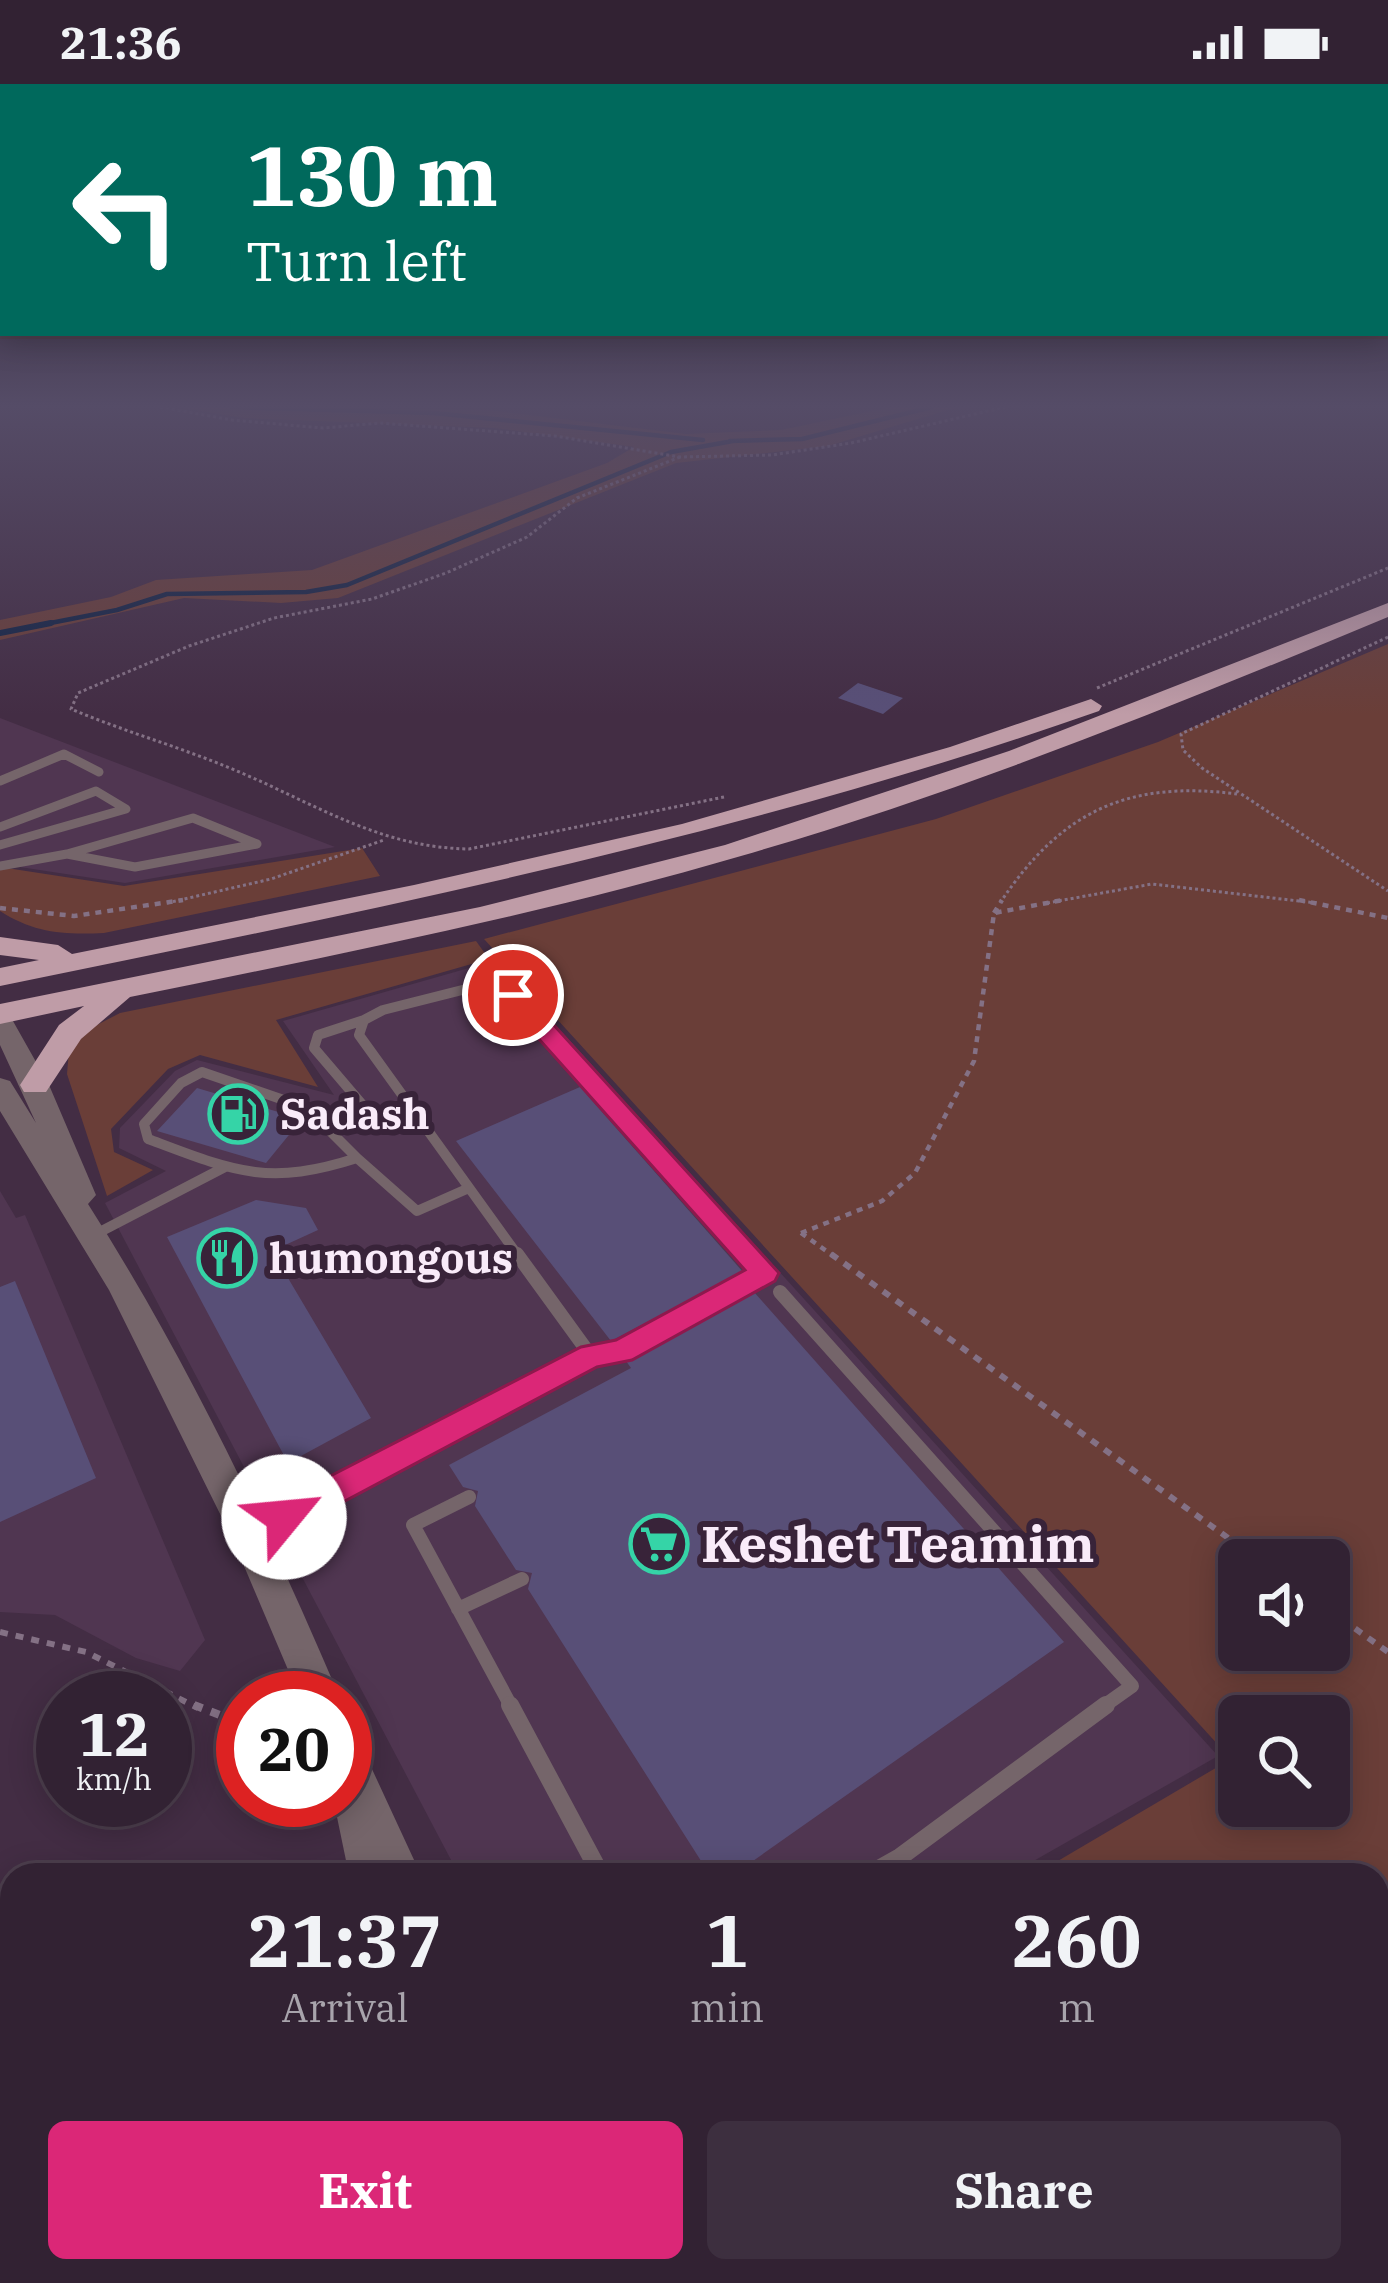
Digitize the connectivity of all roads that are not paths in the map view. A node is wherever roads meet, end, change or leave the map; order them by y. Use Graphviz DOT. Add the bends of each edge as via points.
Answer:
graph roads {
  1 [pos="1388,586"];
  2 [pos="1388,609"];
  3 [pos="99,772"];
  4 [pos="0,781"];
  5 [pos="0,827"];
  6 [pos="0,845"];
  7 [pos="67,854"];
  8 [pos="0,866"];
  9 [pos="0,946"];
  10 [pos="126,951"];
  11 [pos="0,977"];
  12 [pos="132,986"];
  13 [pos="0,1017"];
  14 [pos="364,1020"];
  15 [pos="35,1085"];
  16 [pos="0,1088"];
  17 [pos="419,1118"];
  18 [pos="357,1158"];
  19 [pos="225,1167"];
  20 [pos="470,1188"];
  21 [pos="94,1235"];
  22 [pos="780,1292"];
  23 [pos="591,1356"];
  24 [pos="469,1497"];
  25 [pos="249,1535"];
  26 [pos="522,1579"];
  27 [pos="458,1609"];
  28 [pos="308,1671"];
  29 [pos="372,1815"];
  30 [pos="359,1827"];
  31 [pos="368,1863"];
  32 [pos="394,1863"];
  33 [pos="595,1863"];
  34 [pos="889,1863"];
  1 -- 10 [label="highway" via="1067,716 830,793 583,857"];
  2 -- 12 [label="highway" via="1091,731 760,843 503,910"];
  3 -- 4 [label="lane" via="64,754"];
  5 -- 6 [label="lane" via="96,791 126,809"];
  7 -- 7 [label="lane" via="135,867 257,844 193,818"];
  7 -- 8 [label="lane"];
  9 -- 10 [label="highway"];
  10 -- 11 [label="highway"];
  12 -- 13 [label="highway"];
  12 -- 15 [label="highway" via="70,1032"];
  13 -- 15 [label="street"];
  14 -- 17 [label="lane" via="359,1035"];
  14 -- 17 [label="lane" via="317,1036 314,1048 372,1117"];
  14 -- 23 [label="lane" via="469,985 502,986 765,1273 621,1351"];
  15 -- 21 [label="street"];
  16 -- 21 [label="street"];
  17 -- 20 [label="lane"];
  18 -- 19 [label="lane" via="259,1179"];
  18 -- 19 [label="lane" via="309,1105 202,1072 144,1124 148,1139"];
  18 -- 20 [label="lane" via="417,1211"];
  19 -- 21 [label="lane"];
  20 -- 23 [label="lane"];
  21 -- 25 [label="street"];
  22 -- 34 [label="lane" via="1132,1686"];
  23 -- 25 [label="lane"];
  24 -- 27 [label="lane" via="413,1525"];
  25 -- 28 [label="street"];
  26 -- 27 [label="lane"];
  27 -- 33 [label="lane"];
  29 -- 32 [label="street"];
  30 -- 31 [label="street"];
}
